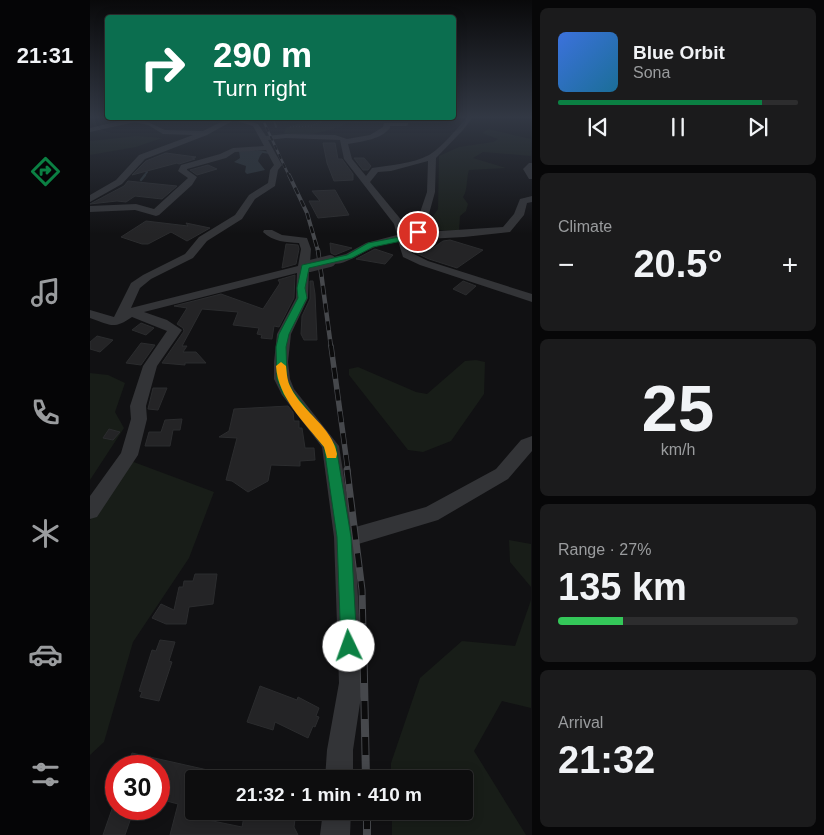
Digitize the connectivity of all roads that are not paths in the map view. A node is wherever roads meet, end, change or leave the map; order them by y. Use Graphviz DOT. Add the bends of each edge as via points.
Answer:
graph roads {
  1 [pos="145,156"];
  2 [pos="222,156"];
  3 [pos="274,156"];
  4 [pos="347,156"];
  5 [pos="432,157"];
  6 [pos="366,182"];
  7 [pos="90,199"];
  8 [pos="532,199"];
  9 [pos="90,209"];
  10 [pos="268,232"];
  11 [pos="419,235"];
  12 [pos="403,238"];
  13 [pos="330,261"];
  14 [pos="308,266"];
  15 [pos="532,298"];
  16 [pos="90,314"];
  17 [pos="125,316"];
  18 [pos="532,442"];
  19 [pos="90,511"];
  20 [pos="344,537"];
  21 [pos="339,770"];
  22 [pos="336,820"];
  23 [pos="335,835"];
  1 -- 7 [label="street" via="119,182"];
  2 -- 9 [label="street" via="184,167 182,171 193,177 156,213 136,207"];
  3 -- 17 [label="street" via="278,164 270,187 252,197 239,217 203,239 189,256 135,286"];
  4 -- 6 [label="street"];
  5 -- 6 [label="street" via="375,170"];
  5 -- 11 [label="street" via="430,192"];
  6 -- 12 [label="street" via="396,219"];
  8 -- 11 [label="street" via="523,201 519,215 506,230"];
  10 -- 14 [label="street" via="280,238 303,240"];
  11 -- 12 [label="street"];
  12 -- 13 [label="street" via="375,244 350,257"];
  12 -- 15 [label="street" via="407,254 424,263"];
  13 -- 14 [label="street, bridge"];
  14 -- 17 [label="street"];
  14 -- 20 [label="street" via="301,288 302,298 281,347 282,379 287,391 330,446"];
  16 -- 17 [label="street" via="116,322"];
  17 -- 19 [label="street" via="162,323 175,330 150,366 129,455"];
  18 -- 20 [label="street" via="502,474 431,514"];
  20 -- 21 [label="street" via="351,683"];
  22 -- 23 [label="street"];
}
